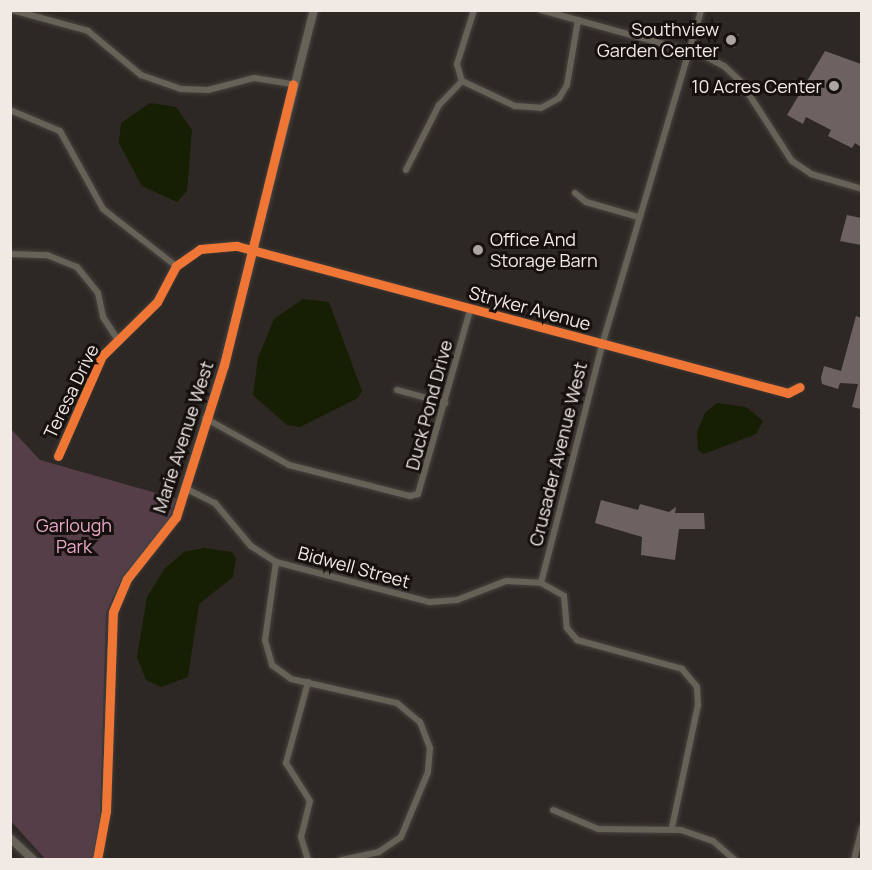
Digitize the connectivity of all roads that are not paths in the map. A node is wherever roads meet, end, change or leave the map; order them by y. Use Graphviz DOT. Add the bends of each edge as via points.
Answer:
graph roads {
  1 [pos="12,10"];
  2 [pos="314,10"];
  3 [pos="474,10"];
  4 [pos="541,10"];
  5 [pos="701,10"];
  6 [pos="578,20"];
  7 [pos="690,51"];
  8 [pos="462,81"];
  9 [pos="293,84"];
  10 [pos="10,110"];
  11 [pos="406,170"];
  12 [pos="861,189"];
  13 [pos="575,193"];
  14 [pos="638,217"];
  15 [pos="251,252"];
  16 [pos="10,254"];
  17 [pos="176,266"];
  18 [pos="470,310"];
  19 [pos="116,337"];
  20 [pos="602,345"];
  21 [pos="800,387"];
  22 [pos="397,390"];
  23 [pos="445,403"];
  24 [pos="205,418"];
  25 [pos="58,456"];
  26 [pos="185,488"];
  27 [pos="276,562"];
  28 [pos="541,583"];
  29 [pos="308,682"];
  30 [pos="704,684"];
  31 [pos="697,687"];
  32 [pos="553,810"];
  33 [pos="672,827"];
  34 [pos="861,827"];
  35 [pos="10,838"];
  36 [pos="34,860"];
  37 [pos="97,860"];
  38 [pos="308,860"];
  39 [pos="340,860"];
  40 [pos="735,860"];
  41 [pos="854,860"];
  1 -- 9 [label="street" via="88,31 141,75 181,89 208,90 254,78"];
  2 -- 9 [label="street, Marie Avenue West"];
  3 -- 8 [label="street" via="457,64"];
  4 -- 6 [label="street"];
  5 -- 7 [label="street, Crusader Avenue West"];
  6 -- 7 [label="street"];
  6 -- 8 [label="street" via="567,85 559,98 541,108 515,106"];
  7 -- 12 [label="street" via="724,66 741,82 792,161 811,174"];
  7 -- 14 [label="street, Crusader Avenue West"];
  8 -- 11 [label="street" via="450,88"];
  9 -- 15 [label="street, Marie Avenue West"];
  10 -- 17 [label="street" via="60,131 103,209"];
  13 -- 14 [label="street" via="586,202"];
  14 -- 20 [label="street, Crusader Avenue West"];
  15 -- 17 [label="street, Teresa Drive" via="237,246 200,249"];
  15 -- 18 [label="street, Stryker Avenue"];
  15 -- 24 [label="street, Marie Avenue West"];
  16 -- 19 [label="street" via="47,255 77,267 98,293 103,317"];
  17 -- 19 [label="street, Teresa Drive" via="157,302"];
  18 -- 20 [label="street, Stryker Avenue"];
  18 -- 23 [label="street, Duck Pond Drive"];
  19 -- 25 [label="street, Teresa Drive" via="102,356"];
  20 -- 21 [label="street, Stryker Avenue" via="788,393"];
  20 -- 28 [label="street, Crusader Avenue West"];
  22 -- 23 [label="street"];
  23 -- 24 [label="street, Duck Pond Drive" via="423,487 410,496 289,465 238,432"];
  24 -- 26 [label="street, Marie Avenue West"];
  26 -- 27 [label="street, Bidwell Street" via="215,503 251,546"];
  26 -- 37 [label="street, Marie Avenue West" via="176,517 127,579 113,612 106,811"];
  27 -- 28 [label="street, Bidwell Street" via="430,602 457,600 506,581"];
  27 -- 29 [label="street" via="265,640 272,665 291,679"];
  28 -- 31 [label="street" via="564,596 567,628 574,638 674,665"];
  29 -- 38 [label="street" via="286,763 310,801 301,837"];
  29 -- 39 [label="street" via="398,703 420,722 430,748 428,772 401,837 379,852"];
  30 -- 31 [label="street"];
  31 -- 33 [label="street" via="698,705"];
  32 -- 33 [label="street" via="598,829"];
  33 -- 40 [label="street" via="713,841"];
  34 -- 41 [label="street"];
  35 -- 36 [label="street"];
}
